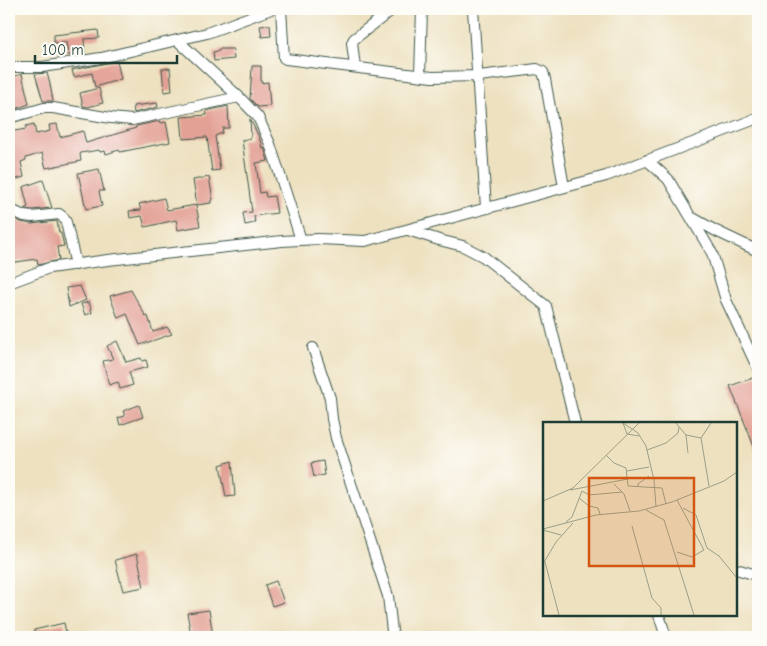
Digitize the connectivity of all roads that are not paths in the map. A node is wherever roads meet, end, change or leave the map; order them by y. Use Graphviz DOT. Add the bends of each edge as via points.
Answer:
graph roads {
  1 [pos="271,9"];
  2 [pos="281,9"];
  3 [pos="394,9"];
  4 [pos="422,9"];
  5 [pos="473,9"];
  6 [pos="176,40"];
  7 [pos="9,67"];
  8 [pos="355,67"];
  9 [pos="420,75"];
  10 [pos="478,76"];
  11 [pos="239,97"];
  12 [pos="9,118"];
  13 [pos="758,118"];
  14 [pos="647,160"];
  15 [pos="564,187"];
  16 [pos="486,208"];
  17 [pos="9,209"];
  18 [pos="692,218"];
  19 [pos="408,230"];
  20 [pos="301,240"];
  21 [pos="758,250"];
  22 [pos="76,265"];
  23 [pos="9,282"];
  24 [pos="313,348"];
  25 [pos="758,369"];
  26 [pos="575,422"];
  27 [pos="737,569"];
  28 [pos="758,573"];
  29 [pos="659,616"];
  30 [pos="394,637"];
  31 [pos="666,637"];
  1 -- 6 [label="street" via="207,33"];
  2 -- 8 [label="street" via="284,58"];
  3 -- 8 [label="street" via="354,39"];
  4 -- 9 [label="street"];
  5 -- 10 [label="street"];
  6 -- 7 [label="street" via="42,67"];
  6 -- 11 [label="street"];
  8 -- 9 [label="street"];
  9 -- 10 [label="street"];
  10 -- 15 [label="street" via="536,69 542,72 546,79"];
  10 -- 16 [label="street"];
  11 -- 12 [label="street" via="132,120 53,108"];
  11 -- 20 [label="street" via="258,117 270,144"];
  13 -- 14 [label="street"];
  14 -- 15 [label="street" via="606,176"];
  14 -- 18 [label="street" via="668,178"];
  15 -- 16 [label="street"];
  16 -- 19 [label="street"];
  17 -- 22 [label="street" via="24,216 59,214 64,217"];
  18 -- 21 [label="street"];
  18 -- 25 [label="street" via="712,253 726,300"];
  19 -- 20 [label="street" via="365,241"];
  19 -- 26 [label="street" via="463,246 484,257 546,306"];
  20 -- 22 [label="street"];
  22 -- 23 [label="street" via="49,268"];
  24 -- 30 [label="street" via="330,398 336,438 388,596"];
  27 -- 28 [label="street"];
  29 -- 31 [label="street"];
}
